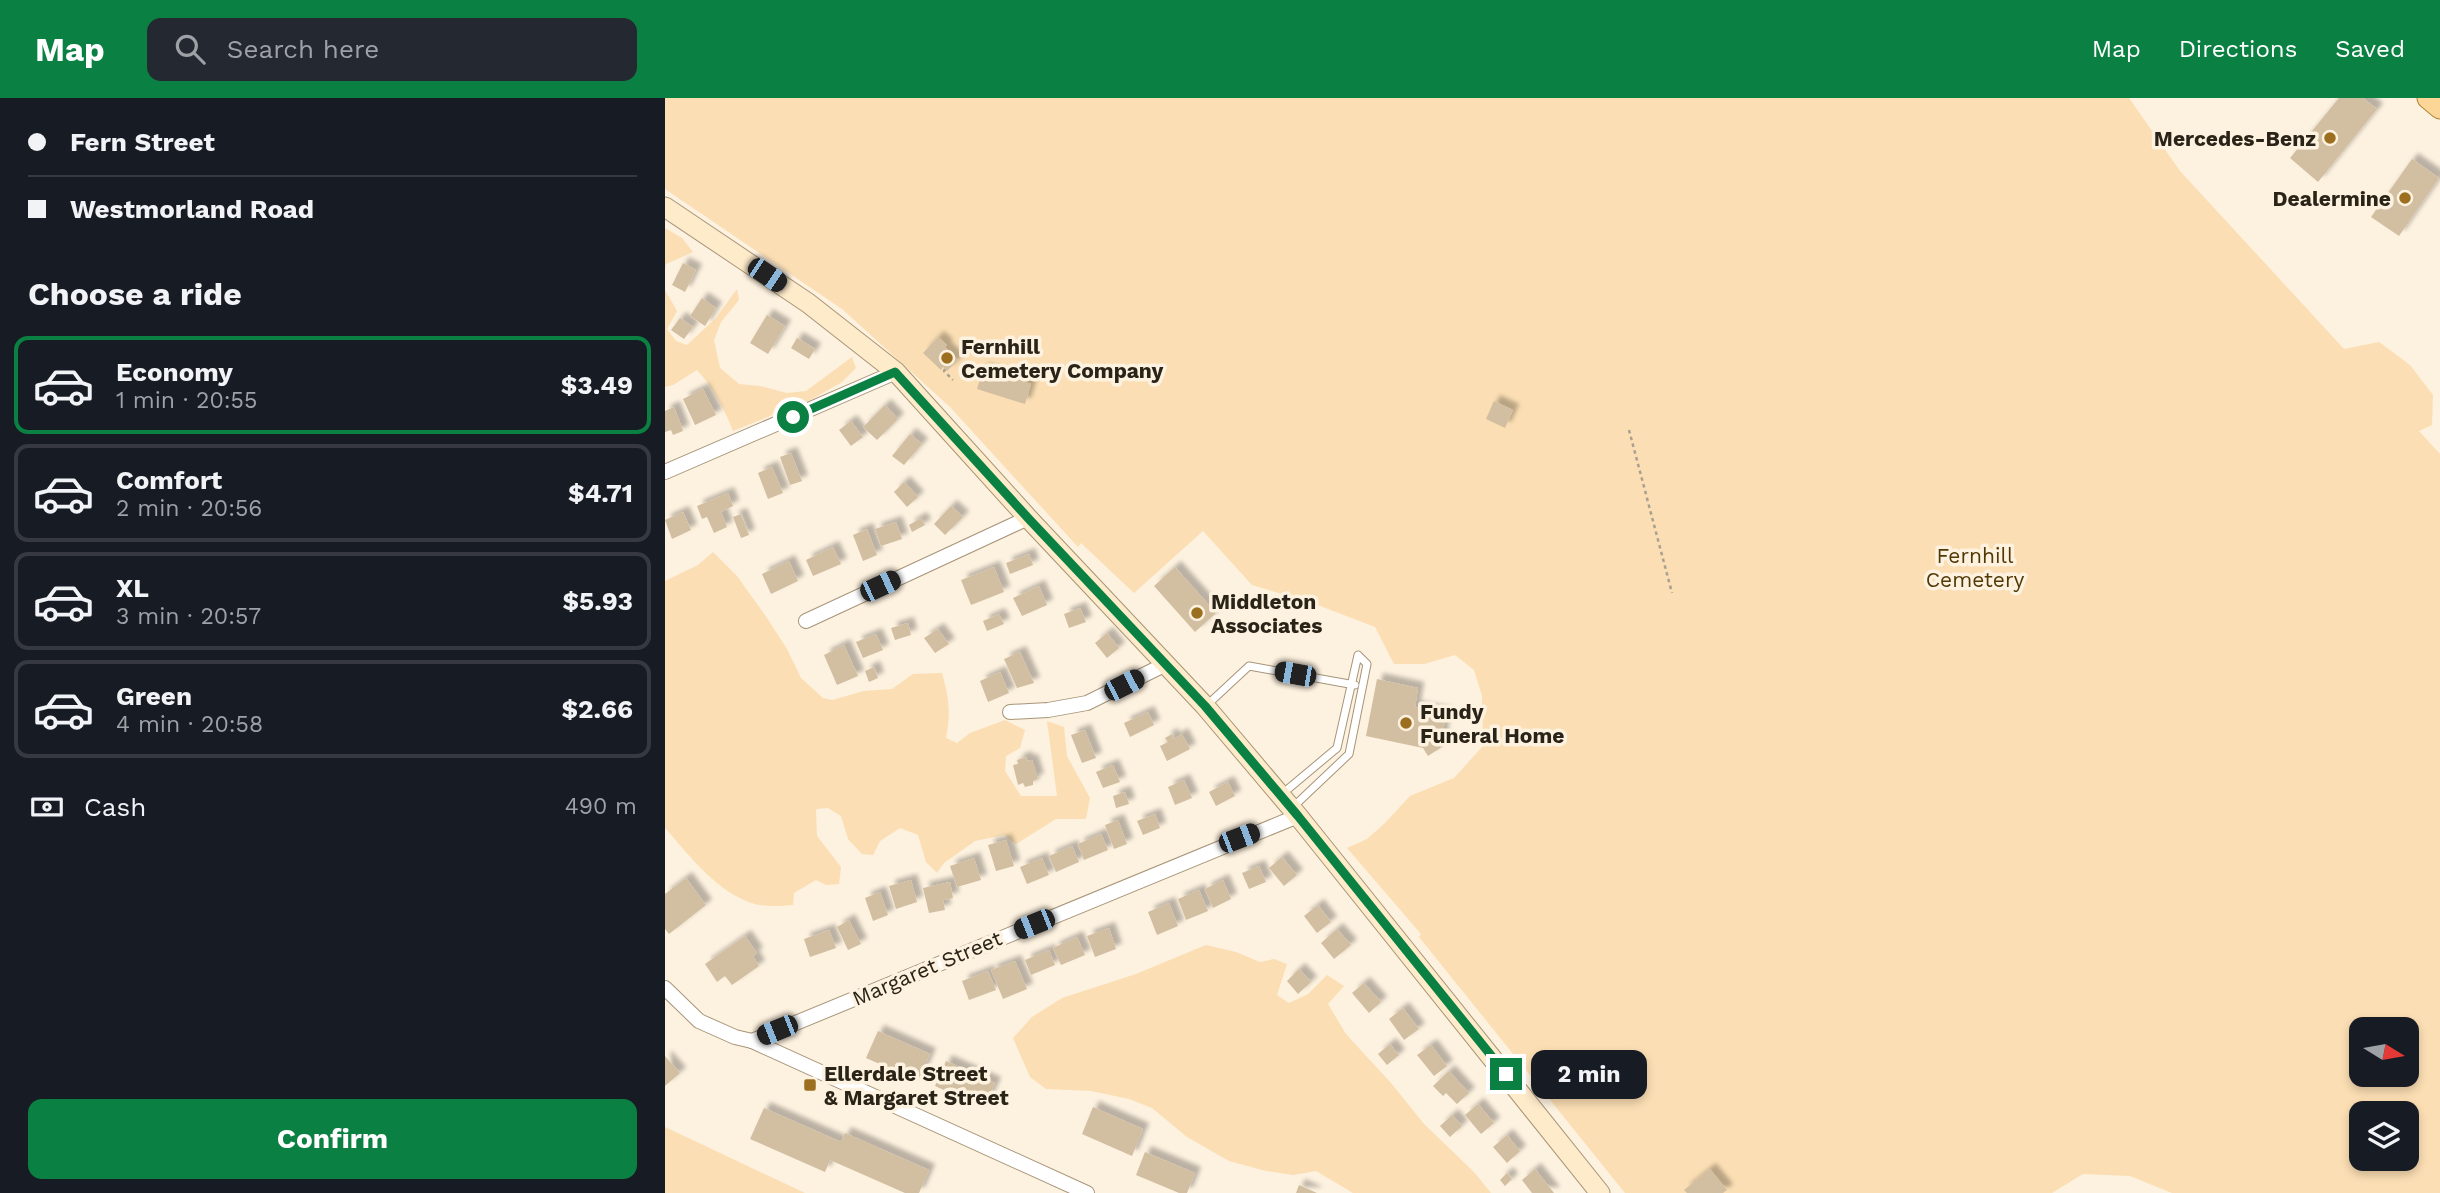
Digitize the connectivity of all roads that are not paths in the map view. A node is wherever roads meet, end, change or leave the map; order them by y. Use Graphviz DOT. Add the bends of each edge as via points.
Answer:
graph roads {
  1 [pos="2428,98"];
  2 [pos="2440,108"];
  3 [pos="665,207"];
  4 [pos="895,372"];
  5 [pos="665,472"];
  6 [pos="1028,518"];
  7 [pos="806,621"];
  8 [pos="1166,664"];
  9 [pos="1351,685"];
  10 [pos="1363,687"];
  11 [pos="1205,706"];
  12 [pos="1010,712"];
  13 [pos="1290,807"];
  14 [pos="665,988"];
  15 [pos="752,1041"];
  16 [pos="1087,1193"];
  17 [pos="1599,1193"];
  1 -- 2 [label="main road"];
  3 -- 4 [label="street" via="808,303"];
  4 -- 5 [label="street"];
  4 -- 6 [label="street"];
  6 -- 7 [label="street"];
  6 -- 8 [label="street"];
  8 -- 11 [label="street"];
  8 -- 12 [label="street" via="1087,703"];
  9 -- 10 [label="lane"];
  9 -- 10 [label="lane" via="1358,655 1367,664"];
  9 -- 11 [label="lane" via="1249,666"];
  9 -- 13 [label="lane" via="1337,748"];
  10 -- 13 [label="lane" via="1349,754"];
  11 -- 13 [label="street"];
  13 -- 15 [label="street, Margaret Street"];
  13 -- 17 [label="street"];
  14 -- 15 [label="street" via="699,1021"];
  15 -- 16 [label="street"];
}
